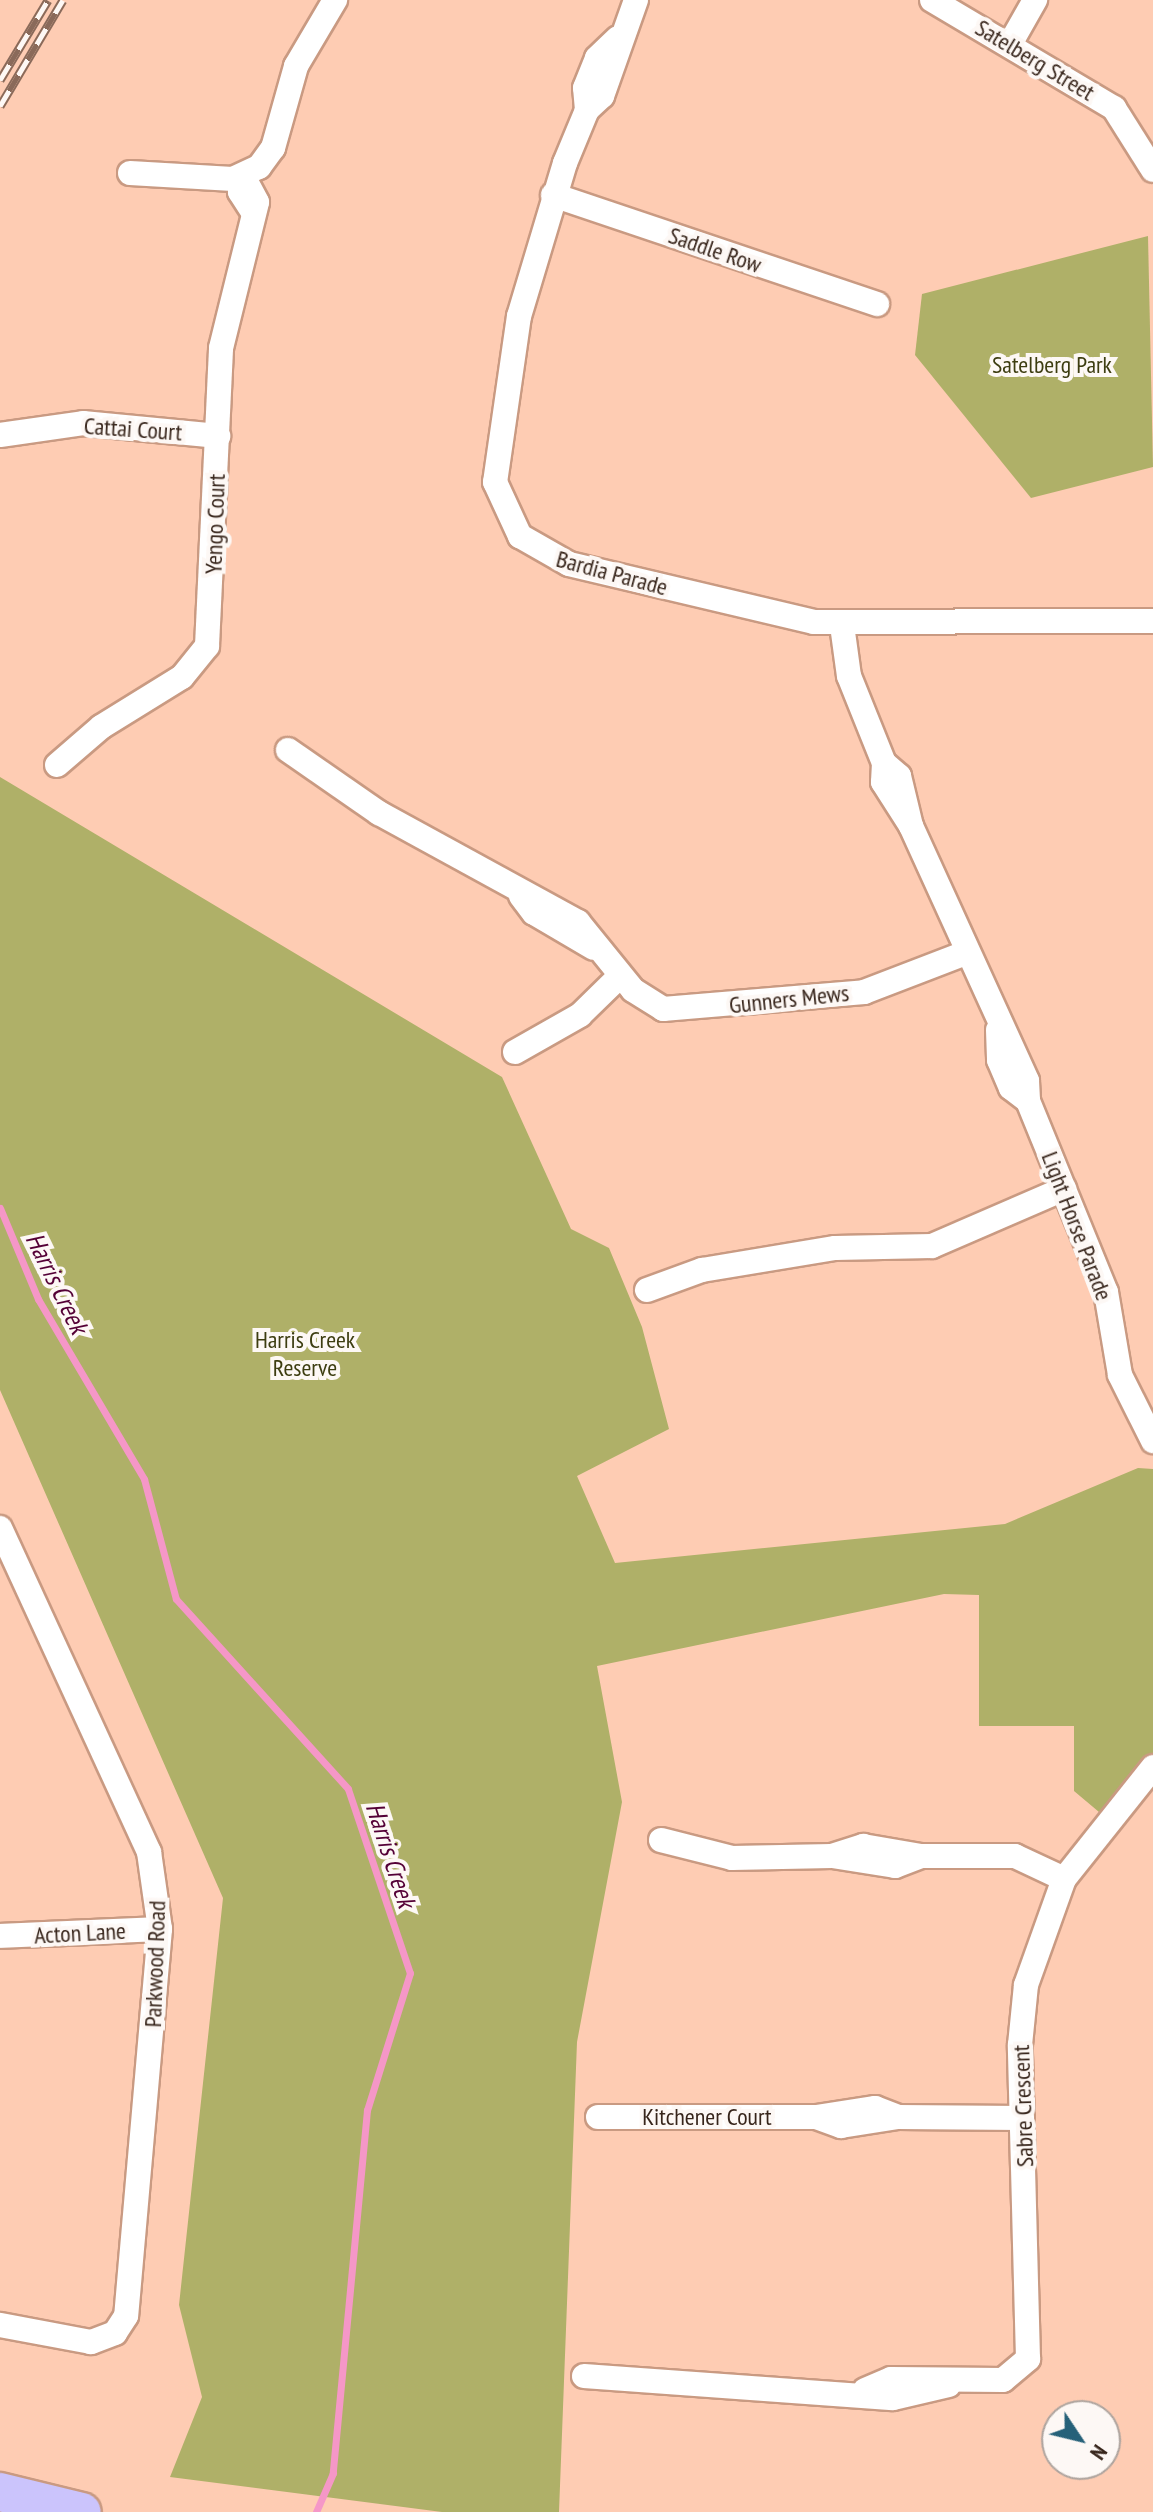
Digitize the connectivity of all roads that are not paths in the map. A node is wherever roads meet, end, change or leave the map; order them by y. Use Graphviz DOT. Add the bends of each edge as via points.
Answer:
graph roads {
  1 [pos="335,0"];
  2 [pos="636,0"];
  3 [pos="932,0"];
  4 [pos="1035,0"];
  5 [pos="1010,44"];
  6 [pos="1153,170"];
  7 [pos="130,173"];
  8 [pos="243,176"];
  9 [pos="553,195"];
  10 [pos="877,304"];
  11 [pos="0,435"];
  12 [pos="218,436"];
  13 [pos="1153,621"];
  14 [pos="842,625"];
  15 [pos="288,750"];
  16 [pos="57,765"];
  17 [pos="963,954"];
  18 [pos="620,976"];
  19 [pos="515,1052"];
  20 [pos="1064,1189"];
  21 [pos="647,1290"];
  22 [pos="1153,1441"];
  23 [pos="0,1528"];
  24 [pos="1153,1767"];
  25 [pos="1142,1794"];
  26 [pos="661,1840"];
  27 [pos="1064,1879"];
  28 [pos="160,1929"];
  29 [pos="0,1936"];
  30 [pos="598,2117"];
  31 [pos="1022,2118"];
  32 [pos="0,2325"];
  33 [pos="584,2376"];
  34 [pos="0,2492"];
  35 [pos="82,2512"];
  1 -- 8 [label="street" via="296,66 273,148"];
  2 -- 9 [label="street, Bardia Parade" via="617,39 602,96 587,110"];
  3 -- 5 [label="street, Satelberg Street"];
  4 -- 5 [label="street"];
  5 -- 6 [label="street, Satelberg Street" via="1114,108"];
  7 -- 8 [label="street"];
  8 -- 12 [label="street, Yengo Court" via="253,185 253,212 221,348"];
  9 -- 10 [label="street, Saddle Row"];
  9 -- 14 [label="street, Bardia Parade" via="502,412 495,482 509,521 535,549 569,564"];
  11 -- 12 [label="street, Cattai Court" via="83,423"];
  12 -- 16 [label="street, Yengo Court" via="207,646 182,677 101,727"];
  13 -- 14 [label="street, Bardia Parade"];
  14 -- 17 [label="street, Light Horse Parade" via="849,676 884,763 895,811 911,826"];
  15 -- 18 [label="street, Gunners Mews" via="333,785 521,896 534,913 594,948"];
  17 -- 18 [label="street, Gunners Mews" via="864,992 688,1009 652,1005"];
  17 -- 20 [label="street, Light Horse Parade" via="1027,1081 1028,1101"];
  18 -- 19 [label="street" via="580,1015"];
  20 -- 21 [label="street" via="945,1242 890,1250 835,1248 810,1258 702,1270"];
  20 -- 22 [label="street, Light Horse Parade" via="1106,1292 1120,1375"];
  23 -- 28 [label="street, Parkwood Road" via="149,1852"];
  24 -- 25 [label="street, Sabre Crescent"];
  25 -- 27 [label="street, Sabre Crescent"];
  26 -- 27 [label="street" via="712,1856 832,1856 874,1846 921,1856 1015,1856"];
  27 -- 31 [label="street, Sabre Crescent" via="1026,1985"];
  28 -- 29 [label="street, Acton Lane"];
  28 -- 32 [label="street, Parkwood Road" via="129,2300 115,2333 91,2342"];
  30 -- 31 [label="street, Kitchener Court" via="816,2117 875,2108 898,2117"];
  31 -- 33 [label="street, Sabre Crescent" via="1028,2359 1003,2380 949,2385 891,2379 865,2390"];
  34 -- 35 [label="main road"];
}
